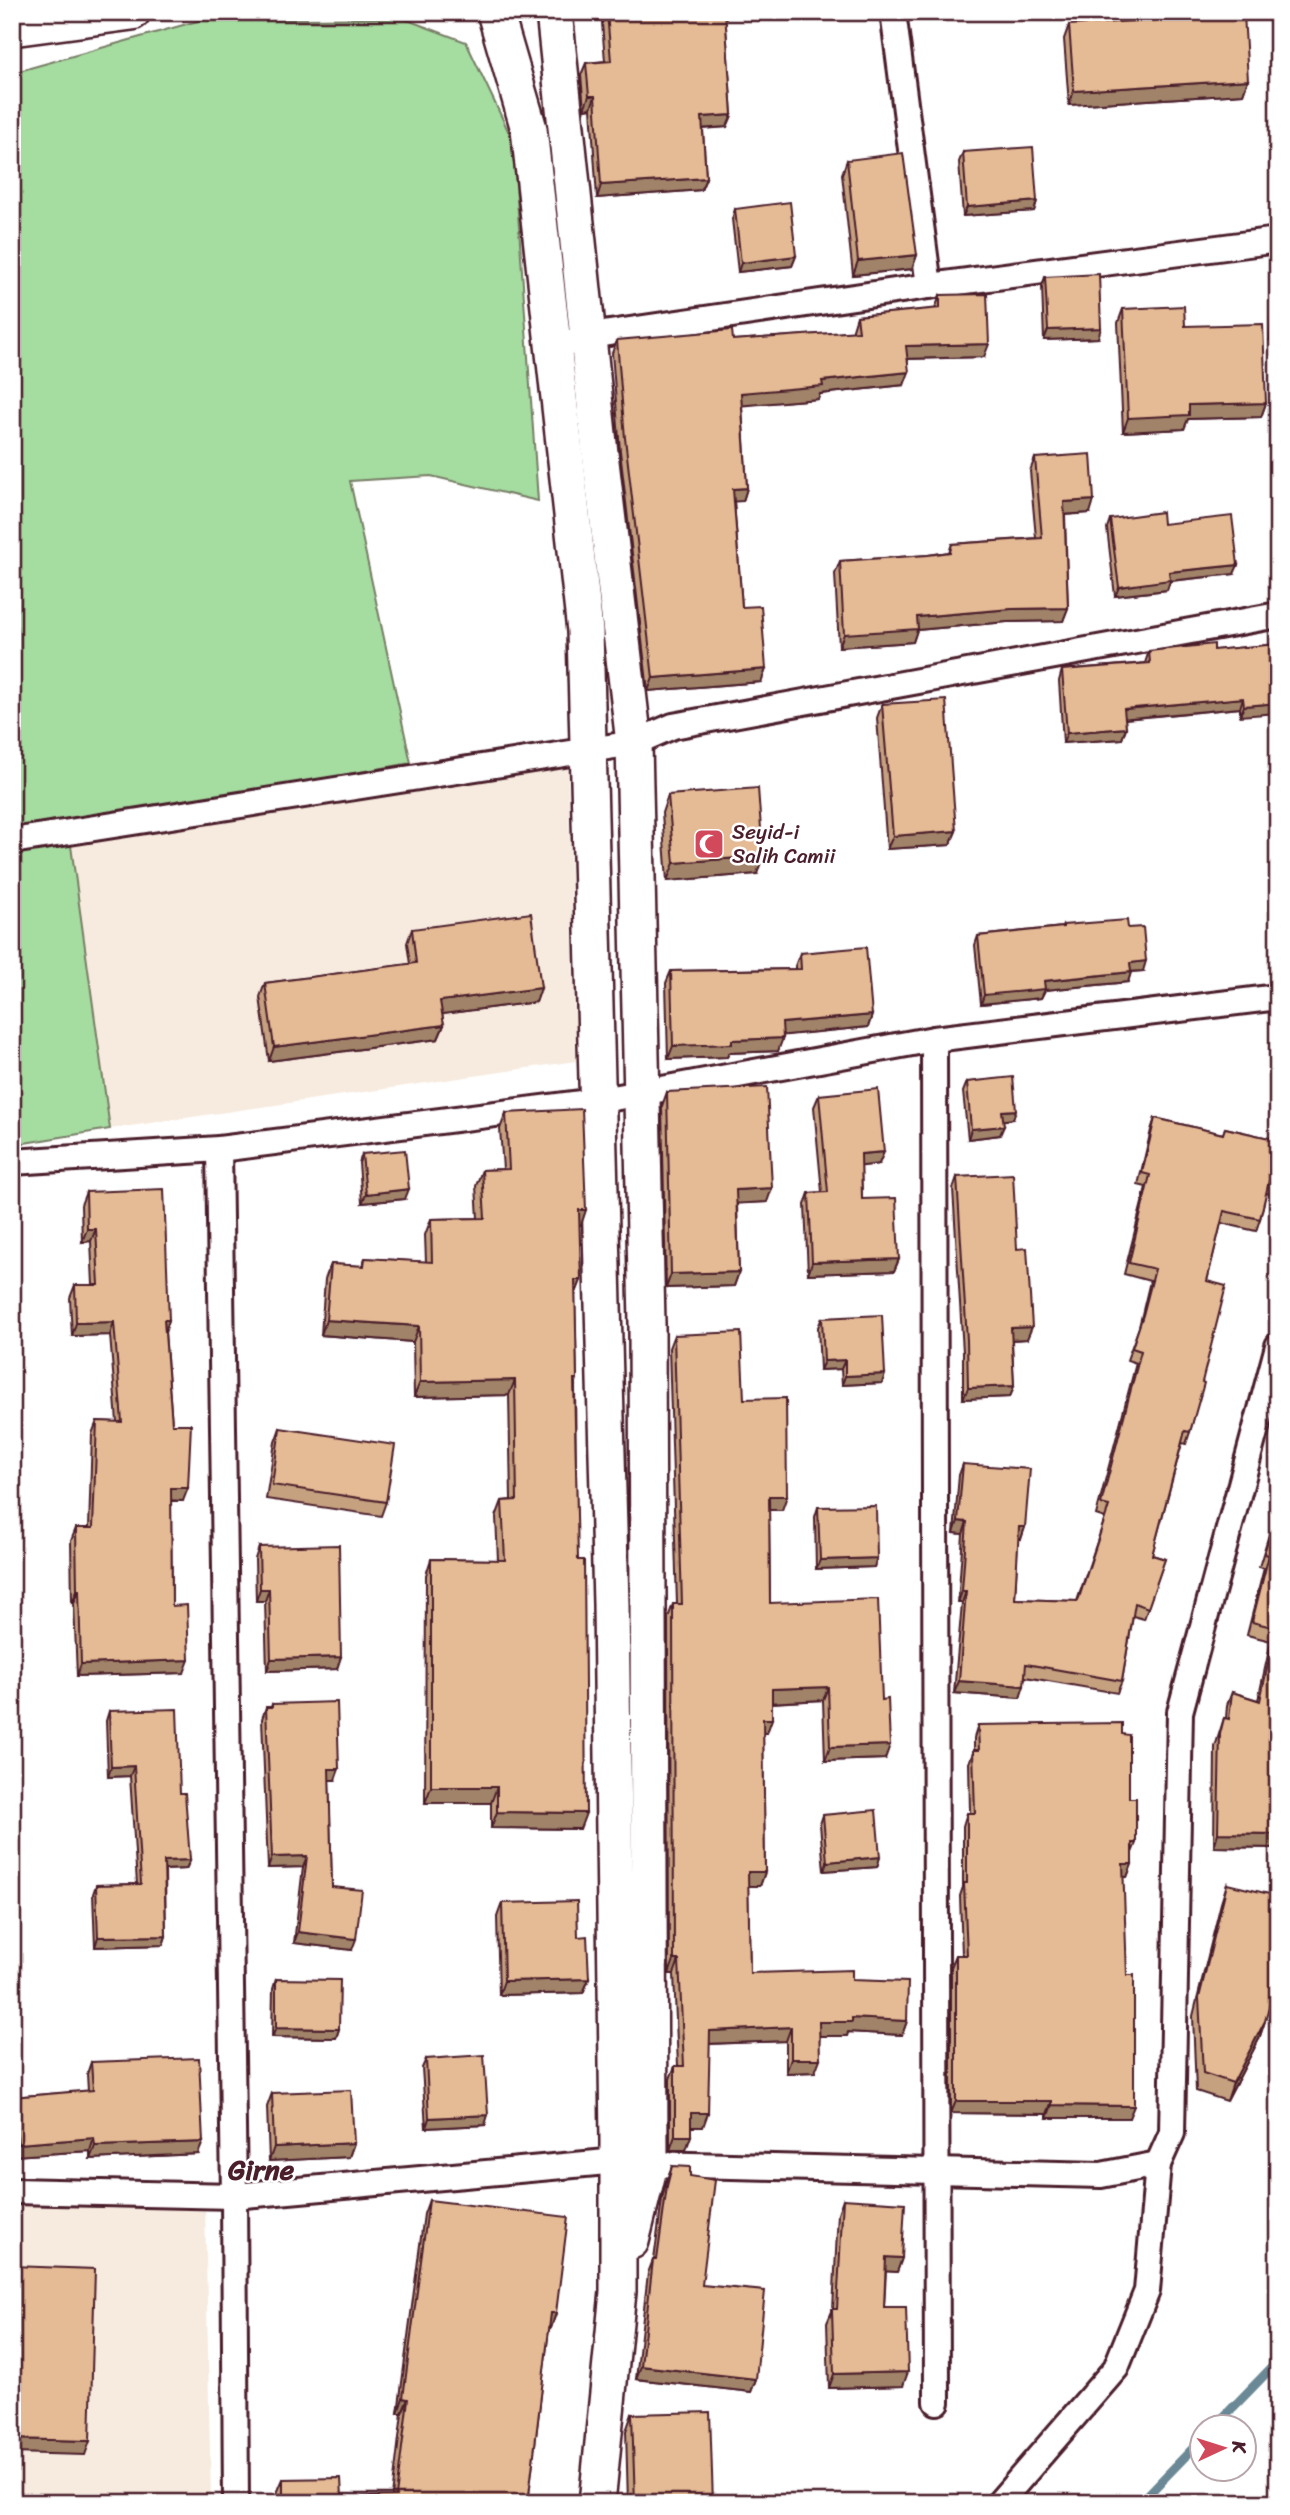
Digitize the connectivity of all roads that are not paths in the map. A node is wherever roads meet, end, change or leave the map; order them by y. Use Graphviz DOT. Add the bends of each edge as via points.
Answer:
graph roads {
  1 [pos="132,12"];
  2 [pos="495,12"];
  3 [pos="554,12"];
  4 [pos="893,12"];
  5 [pos="12,28"];
  6 [pos="1278,240"];
  7 [pos="929,286"];
  8 [pos="589,336"];
  9 [pos="554,350"];
  10 [pos="1278,615"];
  11 [pos="634,743"];
  12 [pos="588,749"];
  13 [pos="12,841"];
  14 [pos="1278,997"];
  15 [pos="934,1039"];
  16 [pos="642,1091"];
  17 [pos="597,1101"];
  18 [pos="219,1149"];
  19 [pos="12,1162"];
  20 [pos="1278,1346"];
  21 [pos="634,2162"];
  22 [pos="1158,2164"];
  23 [pos="937,2171"];
  24 [pos="12,2191"];
  25 [pos="234,2196"];
  26 [pos="937,2402"];
  27 [pos="236,2503"];
  28 [pos="597,2503"];
  29 [pos="999,2503"];
  1 -- 5 [label="street"];
  2 -- 9 [label="street" via="529,129"];
  3 -- 8 [label="street"];
  4 -- 7 [label="street"];
  6 -- 7 [label="street"];
  7 -- 8 [label="street"];
  8 -- 9 [label="street"];
  8 -- 11 [label="street"];
  9 -- 12 [label="street" via="585,631"];
  10 -- 11 [label="street" via="673,726"];
  11 -- 12 [label="street"];
  11 -- 16 [label="street"];
  12 -- 13 [label="street"];
  12 -- 17 [label="street"];
  14 -- 15 [label="street"];
  15 -- 16 [label="street"];
  15 -- 23 [label="street"];
  16 -- 17 [label="street"];
  16 -- 21 [label="street" via="647,1323"];
  17 -- 18 [label="street"];
  17 -- 21 [label="street" via="611,1604"];
  18 -- 19 [label="street"];
  18 -- 25 [label="street"];
  20 -- 22 [label="street" via="1180,1712 1172,2133"];
  21 -- 23 [label="street"];
  21 -- 25 [label="street"];
  21 -- 28 [label="street"];
  22 -- 23 [label="street" via="1101,2175"];
  22 -- 29 [label="street" via="1147,2291 1116,2368"];
  23 -- 26 [label="street"];
  24 -- 25 [label="street"];
  25 -- 27 [label="street"];
}
